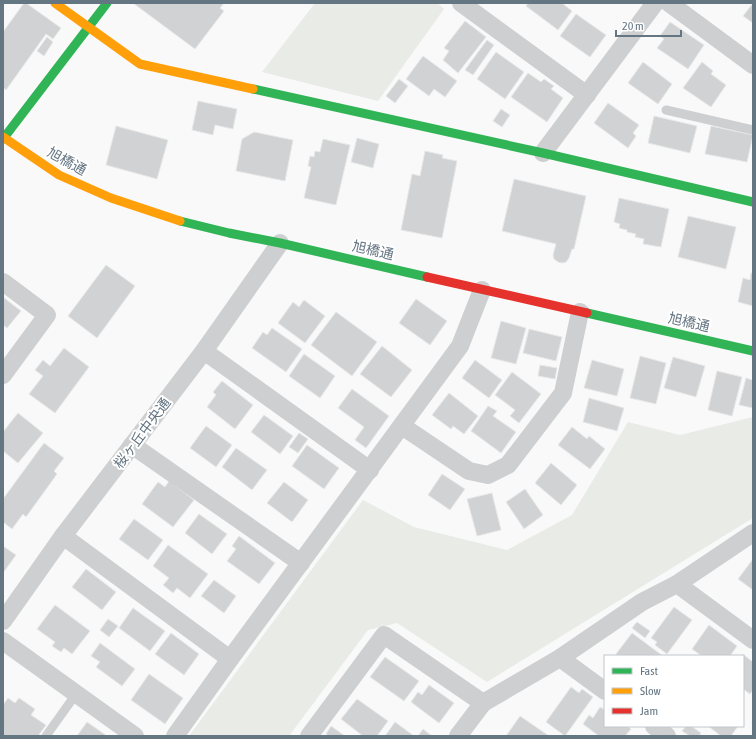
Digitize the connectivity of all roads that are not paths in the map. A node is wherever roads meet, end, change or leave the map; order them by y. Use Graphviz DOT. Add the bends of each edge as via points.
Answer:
graph roads {
  1 [pos="55,3"];
  2 [pos="107,3"];
  3 [pos="461,3"];
  4 [pos="655,3"];
  5 [pos="669,3"];
  6 [pos="89,28"];
  7 [pos="753,65"];
  8 [pos="587,95"];
  9 [pos="666,110"];
  10 [pos="753,130"];
  11 [pos="3,138"];
  12 [pos="543,153"];
  13 [pos="753,202"];
  14 [pos="280,243"];
  15 [pos="3,282"];
  16 [pos="482,290"];
  17 [pos="580,312"];
  18 [pos="204,351"];
  19 [pos="753,351"];
  20 [pos="3,374"];
  21 [pos="402,426"];
  22 [pos="132,445"];
  23 [pos="370,470"];
  24 [pos="753,533"];
  25 [pos="64,536"];
  26 [pos="301,563"];
  27 [pos="677,584"];
  28 [pos="3,621"];
  29 [pos="753,640"];
  30 [pos="3,641"];
  31 [pos="560,658"];
  32 [pos="230,659"];
  33 [pos="604,690"];
  34 [pos="76,694"];
  35 [pos="483,703"];
  36 [pos="655,727"];
  37 [pos="46,736"];
  38 [pos="135,736"];
  39 [pos="175,736"];
  40 [pos="308,736"];
  41 [pos="458,736"];
  42 [pos="667,736"];
  1 -- 6 [label="street"];
  2 -- 6 [label="street"];
  3 -- 8 [label="street"];
  4 -- 8 [label="street"];
  5 -- 7 [label="street"];
  6 -- 11 [label="street"];
  6 -- 12 [label="street" via="140,64"];
  8 -- 12 [label="street"];
  9 -- 10 [label="lane"];
  11 -- 14 [label="street, 旭橋通" via="59,175 111,198 173,219"];
  12 -- 13 [label="street"];
  14 -- 16 [label="street, 旭橋通"];
  14 -- 18 [label="street, 桜ヶ丘中央通"];
  15 -- 20 [label="street" via="47,315"];
  16 -- 17 [label="street, 旭橋通"];
  16 -- 21 [label="street" via="460,346"];
  17 -- 19 [label="street, 旭橋通"];
  17 -- 21 [label="street" via="563,393 508,465 488,476 469,471"];
  18 -- 22 [label="street, 桜ヶ丘中央通"];
  18 -- 23 [label="street"];
  21 -- 23 [label="street"];
  22 -- 25 [label="street, 桜ヶ丘中央通"];
  22 -- 26 [label="street"];
  23 -- 26 [label="street"];
  24 -- 27 [label="street"];
  25 -- 28 [label="street, 桜ヶ丘中央通"];
  25 -- 32 [label="street"];
  26 -- 32 [label="street"];
  27 -- 29 [label="street"];
  27 -- 31 [label="street" via="642,602"];
  30 -- 34 [label="street"];
  31 -- 33 [label="street"];
  31 -- 35 [label="street"];
  32 -- 39 [label="street"];
  34 -- 37 [label="lane"];
  34 -- 38 [label="street"];
  35 -- 40 [label="street" via="384,635"];
  35 -- 41 [label="street"];
  36 -- 42 [label="street"];
}
